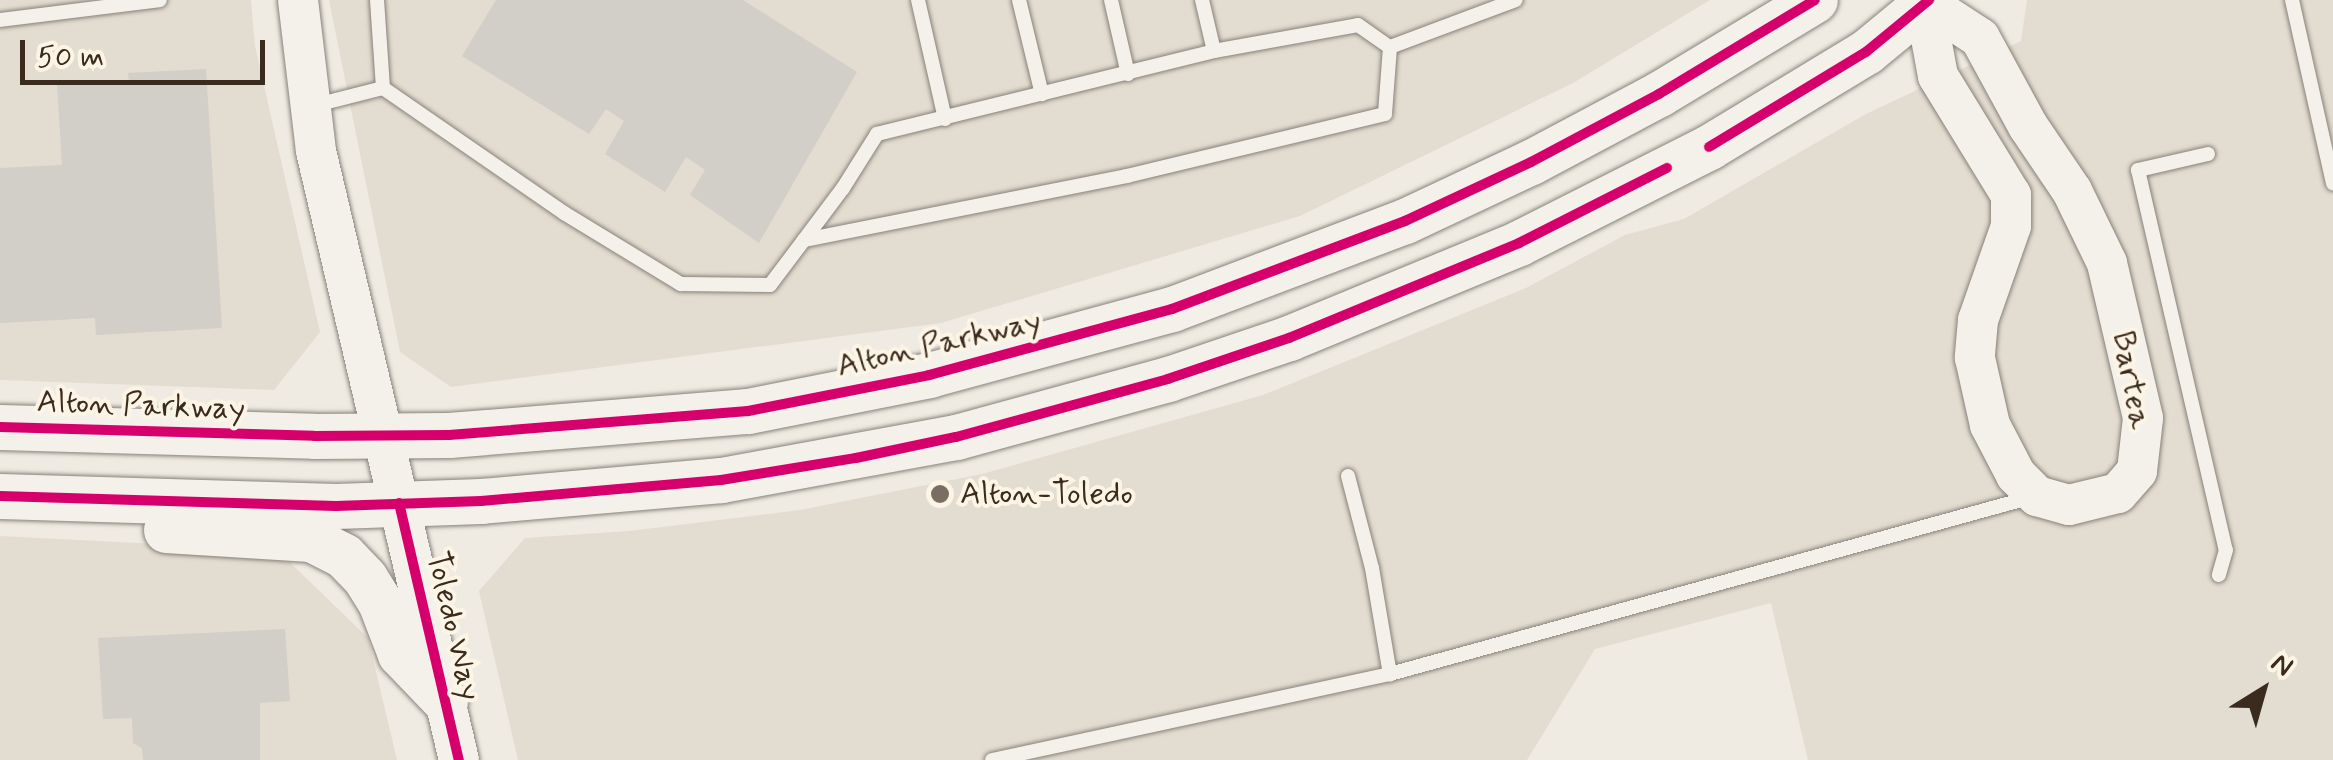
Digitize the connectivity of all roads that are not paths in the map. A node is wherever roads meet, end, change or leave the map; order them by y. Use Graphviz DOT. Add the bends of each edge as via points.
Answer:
graph roads {
  1 [pos="160,0"];
  2 [pos="298,0"];
  3 [pos="377,0"];
  4 [pos="918,0"];
  5 [pos="1019,0"];
  6 [pos="1111,0"];
  7 [pos="1202,0"];
  8 [pos="1516,0"];
  9 [pos="1814,0"];
  10 [pos="2292,0"];
  11 [pos="1926,1"];
  12 [pos="0,20"];
  13 [pos="1390,47"];
  14 [pos="1214,51"];
  15 [pos="1128,74"];
  16 [pos="383,88"];
  17 [pos="1042,94"];
  18 [pos="310,107"];
  19 [pos="945,119"];
  20 [pos="2208,154"];
  21 [pos="2333,183"];
  22 [pos="804,240"];
  23 [pos="0,427"];
  24 [pos="381,435"];
  25 [pos="1348,476"];
  26 [pos="0,496"];
  27 [pos="2037,496"];
  28 [pos="56,498"];
  29 [pos="399,503"];
  30 [pos="2219,575"];
  31 [pos="1390,674"];
  32 [pos="445,700"];
  33 [pos="459,760"];
  34 [pos="992,760"];
  1 -- 12 [label="lane"];
  2 -- 18 [label="street, Toledo Way"];
  3 -- 16 [label="lane"];
  4 -- 19 [label="lane"];
  5 -- 17 [label="lane"];
  6 -- 15 [label="lane"];
  7 -- 14 [label="lane"];
  8 -- 13 [label="lane"];
  9 -- 24 [label="main road, Alton Parkway" via="1531,162 1405,220 1172,309 929,376 748,411 566,428"];
  10 -- 21 [label="lane"];
  11 -- 27 [label="street" via="1938,76 2011,195 2012,226 1978,320 1975,358 1990,425 2016,476"];
  11 -- 27 [label="street, Bartea" via="1980,38 2089,222 2107,263 2143,418 2137,471 2118,493 2069,505"];
  11 -- 29 [label="main road" via="1866,52 1709,147 1576,216 1306,332 1168,379 956,437 798,467 613,492"];
  13 -- 14 [label="lane" via="1358,26"];
  13 -- 22 [label="lane" via="1386,114 1127,176"];
  14 -- 15 [label="lane"];
  15 -- 17 [label="lane"];
  16 -- 18 [label="lane"];
  16 -- 22 [label="lane" via="681,284 770,285"];
  17 -- 19 [label="lane"];
  18 -- 24 [label="street, Toledo Way"];
  19 -- 22 [label="lane" via="877,134"];
  20 -- 30 [label="lane" via="2138,170 2226,550"];
  23 -- 24 [label="main road, Alton Parkway"];
  24 -- 29 [label="street, Toledo Way"];
  25 -- 31 [label="lane"];
  26 -- 28 [label="main road"];
  27 -- 31 [label="lane"];
  28 -- 29 [label="main road"];
  28 -- 32 [label="main road" via="107,526 311,539 366,578 400,654"];
  29 -- 32 [label="street, Toledo Way"];
  31 -- 34 [label="lane"];
  32 -- 33 [label="street, Toledo Way"];
}
